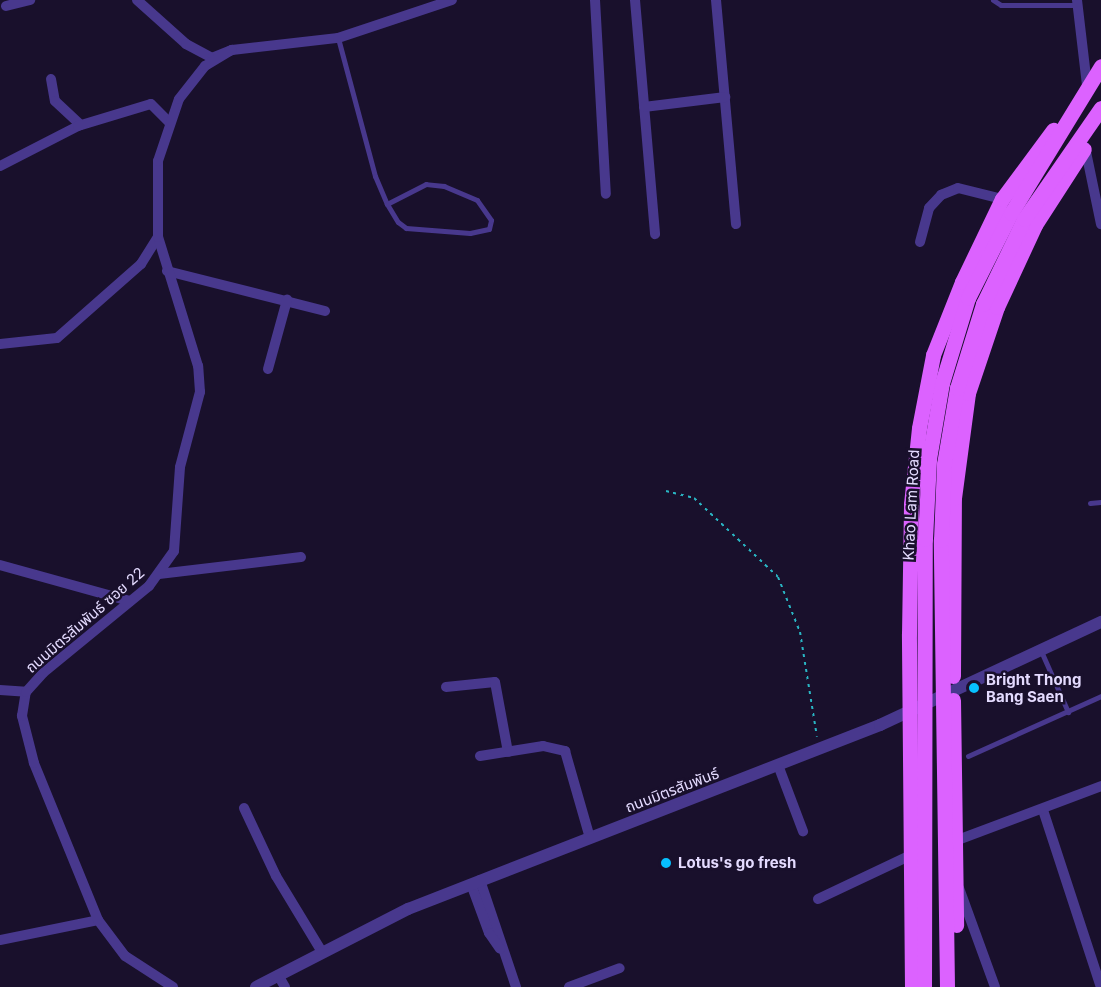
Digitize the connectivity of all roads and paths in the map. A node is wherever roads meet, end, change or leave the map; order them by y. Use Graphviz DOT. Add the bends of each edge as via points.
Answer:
graph roads {
  1 [pos="30,0"];
  2 [pos="137,0"];
  3 [pos="452,0"];
  4 [pos="595,0"];
  5 [pos="635,0"];
  6 [pos="716,0"];
  7 [pos="993,0"];
  8 [pos="1077,3"];
  9 [pos="6,6"];
  10 [pos="338,38"];
  11 [pos="232,50"];
  12 [pos="1101,66"];
  13 [pos="51,79"];
  14 [pos="1087,85"];
  15 [pos="725,98"];
  16 [pos="644,106"];
  17 [pos="1069,112"];
  18 [pos="1096,114"];
  19 [pos="169,123"];
  20 [pos="81,125"];
  21 [pos="1085,147"];
  22 [pos="0,166"];
  23 [pos="606,194"];
  24 [pos="1002,199"];
  25 [pos="387,204"];
  26 [pos="736,224"];
  27 [pos="1101,224"];
  28 [pos="655,234"];
  29 [pos="158,237"];
  30 [pos="920,242"];
  31 [pos="167,271"];
  32 [pos="287,300"];
  33 [pos="325,311"];
  34 [pos="0,344"];
  35 [pos="268,369"];
  36 [pos="950,386"];
  37 [pos="666,490"];
  38 [pos="954,498"];
  39 [pos="1101,502"];
  40 [pos="1090,503"];
  41 [pos="911,504"];
  42 [pos="301,557"];
  43 [pos="0,565"];
  44 [pos="159,574"];
  45 [pos="130,602"];
  46 [pos="1101,622"];
  47 [pos="953,630"];
  48 [pos="909,634"];
  49 [pos="1041,651"];
  50 [pos="446,687"];
  51 [pos="0,690"];
  52 [pos="26,692"];
  53 [pos="953,693"];
  54 [pos="1101,696"];
  55 [pos="911,711"];
  56 [pos="1068,712"];
  57 [pos="819,749"];
  58 [pos="508,752"];
  59 [pos="480,756"];
  60 [pos="968,756"];
  61 [pos="778,765"];
  62 [pos="1101,786"];
  63 [pos="911,795"];
  64 [pos="955,801"];
  65 [pos="244,808"];
  66 [pos="1043,810"];
  67 [pos="803,831"];
  68 [pos="590,838"];
  69 [pos="955,841"];
  70 [pos="913,854"];
  71 [pos="475,882"];
  72 [pos="956,882"];
  73 [pos="818,899"];
  74 [pos="98,920"];
  75 [pos="956,930"];
  76 [pos="912,931"];
  77 [pos="0,940"];
  78 [pos="322,952"];
  79 [pos="620,968"];
  80 [pos="274,981"];
  81 [pos="174,987"];
  82 [pos="256,987"];
  83 [pos="285,987"];
  84 [pos="516,987"];
  85 [pos="569,987"];
  86 [pos="912,987"];
  87 [pos="924,987"];
  88 [pos="947,987"];
  89 [pos="956,987"];
  90 [pos="995,987"];
  91 [pos="1101,987"];
  1 -- 9 [label="street"];
  2 -- 11 [label="street" via="186,44 212,58"];
  3 -- 10 [label="street"];
  4 -- 23 [label="street"];
  5 -- 16 [label="street"];
  6 -- 15 [label="street"];
  7 -- 8 [label="lane" via="1001,5"];
  8 -- 14 [label="street"];
  10 -- 11 [label="street"];
  10 -- 25 [label="lane" via="369,156"];
  11 -- 19 [label="street, ถนนมิตรสัมพันธ์ ซอย 22" via="205,66 179,99"];
  12 -- 14 [label="main road, Khao Lam Road"];
  13 -- 20 [label="street" via="55,101"];
  14 -- 17 [label="main road, Khao Lam Road"];
  15 -- 16 [label="street"];
  15 -- 26 [label="street"];
  16 -- 28 [label="street"];
  17 -- 24 [label="main road"];
  17 -- 36 [label="main road, Khao Lam Road" via="968,298"];
  18 -- 21 [label="main road"];
  18 -- 36 [label="main road, Khao Lam Road" via="1024,219 983,304"];
  19 -- 20 [label="street" via="151,104"];
  19 -- 29 [label="street, ถนนมิตรสัมพันธ์ ซอย 22" via="158,161"];
  20 -- 22 [label="street"];
  21 -- 27 [label="street"];
  21 -- 38 [label="main road" via="1035,225 997,307 968,393"];
  24 -- 30 [label="street" via="958,189 941,195 929,208"];
  24 -- 41 [label="main road" via="933,355 919,428"];
  25 -- 25 [label="lane" via="406,228 470,233 489,229 491,220 477,200 444,186 426,184"];
  29 -- 31 [label="street, ถนนมิตรสัมพันธ์ ซอย 22"];
  29 -- 34 [label="street" via="141,264 57,338"];
  31 -- 32 [label="street"];
  31 -- 44 [label="street, ถนนมิตรสัมพันธ์ ซอย 22" via="198,366 200,392 180,467 174,551"];
  32 -- 33 [label="street"];
  32 -- 35 [label="street"];
  36 -- 87 [label="main road, Khao Lam Road" via="929,459 925,539"];
  36 -- 88 [label="main road, Khao Lam Road" via="941,540"];
  37 -- 57 [label="path" via="694,498 778,577 800,632"];
  38 -- 41 [label="main road" via="949,522 937,530 918,526"];
  38 -- 47 [label="main road"];
  39 -- 40 [label="lane"];
  41 -- 48 [label="main road"];
  42 -- 44 [label="street"];
  43 -- 45 [label="street"];
  44 -- 45 [label="street, ถนนมิตรสัมพันธ์ ซอย 22"];
  45 -- 52 [label="street, ถนนมิตรสัมพันธ์ ซอย 22"];
  46 -- 49 [label="street, ถนนมิตรสัมพันธ์"];
  47 -- 48 [label="main road" via="941,658 928,666 916,658"];
  47 -- 53 [label="main road"];
  48 -- 55 [label="main road"];
  49 -- 53 [label="street, ถนนมิตรสัมพันธ์"];
  49 -- 56 [label="lane"];
  50 -- 58 [label="street" via="495,682"];
  51 -- 52 [label="street"];
  52 -- 74 [label="street, ถนนมิตรสัมพันธ์ ซอย 22" via="25,736"];
  53 -- 55 [label="street, ถนนมิตรสัมพันธ์"];
  53 -- 64 [label="main road"];
  54 -- 56 [label="lane"];
  55 -- 57 [label="street, ถนนมิตรสัมพันธ์"];
  55 -- 63 [label="main road"];
  56 -- 60 [label="lane"];
  57 -- 61 [label="street, ถนนมิตรสัมพันธ์"];
  58 -- 59 [label="street"];
  58 -- 68 [label="street" via="543,746 565,751"];
  61 -- 67 [label="street"];
  61 -- 68 [label="street, ถนนมิตรสัมพันธ์"];
  62 -- 66 [label="street"];
  63 -- 64 [label="main road" via="917,769 931,757 945,766"];
  63 -- 70 [label="main road"];
  64 -- 69 [label="main road"];
  65 -- 78 [label="street" via="276,876"];
  66 -- 69 [label="street"];
  66 -- 91 [label="street"];
  68 -- 71 [label="street, ถนนมิตรสัมพันธ์"];
  69 -- 72 [label="main road"];
  70 -- 73 [label="street"];
  70 -- 76 [label="main road"];
  71 -- 78 [label="street, ถนนมิตรสัมพันธ์"];
  71 -- 84 [label="street"];
  72 -- 75 [label="main road"];
  72 -- 90 [label="street"];
  74 -- 77 [label="street"];
  74 -- 81 [label="street, ถนนมิตรสัมพันธ์ ซอย 22" via="125,956"];
  75 -- 76 [label="main road" via="947,898 933,889 919,900"];
  75 -- 89 [label="main road"];
  76 -- 86 [label="main road"];
  78 -- 80 [label="street, ถนนมิตรสัมพันธ์"];
  79 -- 85 [label="street"];
  80 -- 82 [label="street, ถนนมิตรสัมพันธ์"];
  80 -- 83 [label="street"];
}
